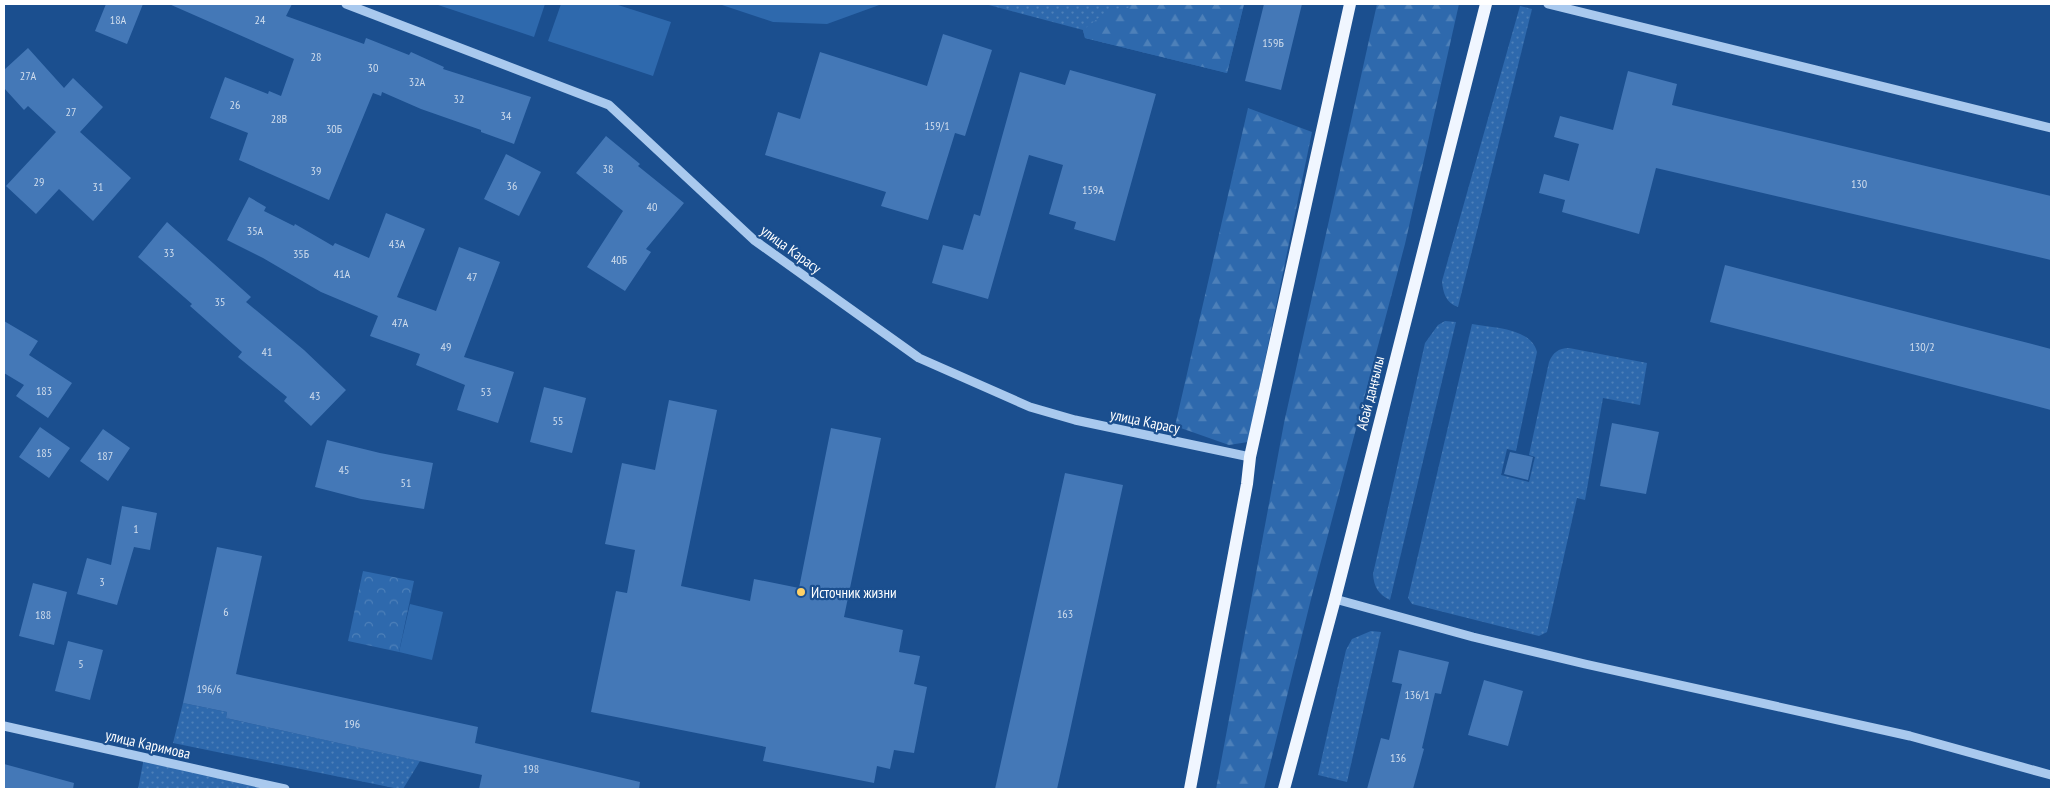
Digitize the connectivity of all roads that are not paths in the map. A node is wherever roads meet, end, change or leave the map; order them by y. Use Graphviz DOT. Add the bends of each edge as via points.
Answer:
graph roads {
  1 [pos="346,4"];
  2 [pos="1350,4"];
  3 [pos="1486,4"];
  4 [pos="1548,4"];
  5 [pos="2051,128"];
  6 [pos="1250,457"];
  7 [pos="1335,599"];
  8 [pos="4,726"];
  9 [pos="2051,774"];
  10 [pos="286,789"];
  11 [pos="1190,789"];
  12 [pos="1284,789"];
  1 -- 6 [label="street, улица Карасу" via="609,105 754,240 919,358 1030,407 1084,422"];
  2 -- 6 [label="main road"];
  3 -- 7 [label="main road, Абай даңғылы"];
  4 -- 5 [label="street"];
  6 -- 11 [label="main road"];
  7 -- 9 [label="street" via="1482,639 1910,736"];
  7 -- 12 [label="main road, Абай даңғылы"];
  8 -- 10 [label="street, улица Каримова"];
}
